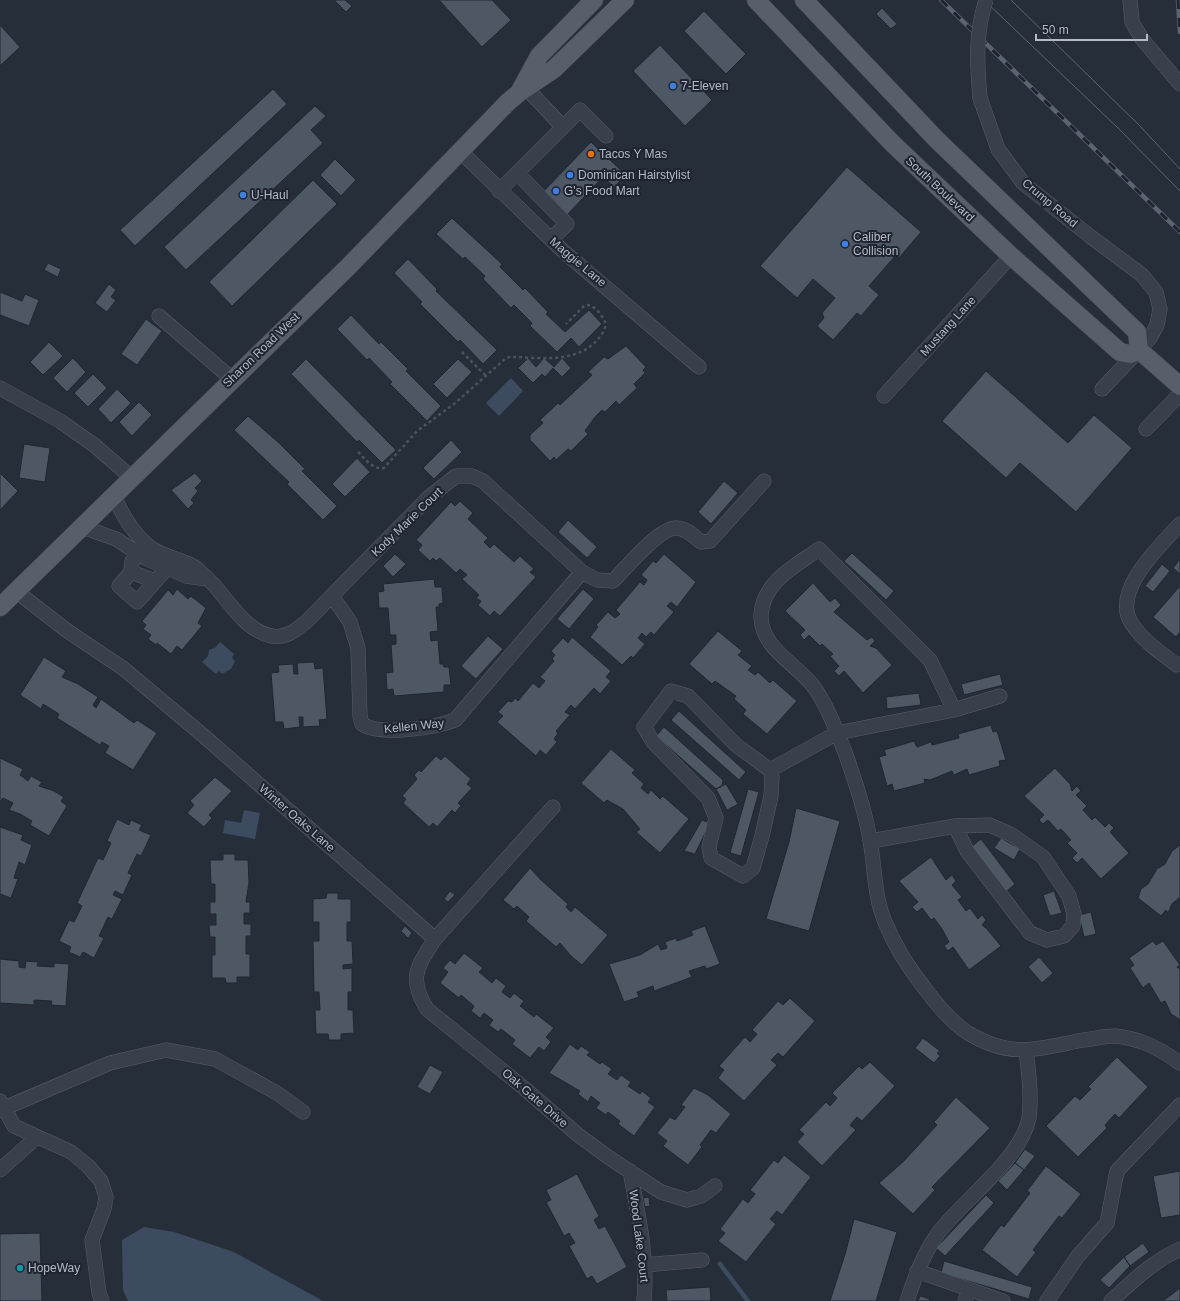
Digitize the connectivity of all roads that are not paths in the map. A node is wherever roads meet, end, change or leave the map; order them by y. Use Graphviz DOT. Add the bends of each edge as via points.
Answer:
graph roads {
  1 [pos="594,0"];
  2 [pos="624,0"];
  3 [pos="756,0"];
  4 [pos="804,0"];
  5 [pos="986,0"];
  6 [pos="1130,0"];
  7 [pos="1180,84"];
  8 [pos="523,90"];
  9 [pos="563,128"];
  10 [pos="606,136"];
  11 [pos="460,152"];
  12 [pos="517,173"];
  13 [pos="499,191"];
  14 [pos="551,239"];
  15 [pos="1011,256"];
  16 [pos="159,316"];
  17 [pos="1139,350"];
  18 [pos="699,367"];
  19 [pos="232,379"];
  20 [pos="1180,386"];
  21 [pos="0,388"];
  22 [pos="1102,389"];
  23 [pos="1180,394"];
  24 [pos="884,396"];
  25 [pos="1146,429"];
  26 [pos="131,477"];
  27 [pos="764,480"];
  28 [pos="114,496"];
  29 [pos="1180,524"];
  30 [pos="82,527"];
  31 [pos="142,549"];
  32 [pos="169,562"];
  33 [pos="131,572"];
  34 [pos="582,572"];
  35 [pos="155,581"];
  36 [pos="16,591"];
  37 [pos="332,596"];
  38 [pos="0,607"];
  39 [pos="1180,664"];
  40 [pos="1000,696"];
  41 [pos="954,710"];
  42 [pos="837,734"];
  43 [pos="770,770"];
  44 [pos="553,807"];
  45 [pos="955,826"];
  46 [pos="871,841"];
  47 [pos="435,939"];
  48 [pos="1026,1051"];
  49 [pos="1180,1063"];
  50 [pos="1180,1105"];
  51 [pos="1,1107"];
  52 [pos="303,1112"];
  53 [pos="37,1137"];
  54 [pos="0,1170"];
  55 [pos="630,1171"];
  56 [pos="715,1186"];
  57 [pos="1180,1249"];
  58 [pos="702,1260"];
  59 [pos="644,1265"];
  60 [pos="917,1271"];
  61 [pos="967,1295"];
  62 [pos="102,1301"];
  63 [pos="644,1301"];
  64 [pos="907,1301"];
  65 [pos="1003,1301"];
  66 [pos="1047,1301"];
  67 [pos="1111,1301"];
  1 -- 8 [label="main road, Sharon Road West" via="539,56"];
  2 -- 8 [label="main road, Sharon Road West" via="554,69"];
  3 -- 15 [label="main road, South Boulevard" via="892,143"];
  4 -- 17 [label="main road" via="937,140 1137,332"];
  5 -- 17 [label="street, Crump Road, bridge" via="979,22 977,56 980,98 998,148 1024,183 1142,274 1156,292 1160,309 1157,325"];
  6 -- 7 [label="street" via="1132,22 1142,39"];
  8 -- 9 [label="street"];
  8 -- 11 [label="main road, Sharon Road West"];
  9 -- 10 [label="street" via="580,110"];
  9 -- 12 [label="street"];
  11 -- 13 [label="street, Maggie Lane"];
  11 -- 19 [label="main road, Sharon Road West" via="349,266"];
  12 -- 13 [label="street"];
  12 -- 14 [label="street" via="567,224"];
  13 -- 14 [label="street, Maggie Lane"];
  14 -- 18 [label="street, Maggie Lane"];
  15 -- 17 [label="main road, South Boulevard" via="1120,352 1130,354"];
  15 -- 24 [label="street, Mustang Lane"];
  16 -- 19 [label="street"];
  17 -- 20 [label="main road"];
  17 -- 22 [label="street, Crump Road"];
  19 -- 26 [label="main road, Sharon Road West"];
  21 -- 26 [label="street" via="60,421 94,445"];
  23 -- 25 [label="street"];
  26 -- 28 [label="main road, Sharon Road West"];
  27 -- 34 [label="street, Kody Marie Court" via="710,541 701,542 690,532 676,527 662,532 613,581 598,580"];
  28 -- 30 [label="main road, Sharon Road West"];
  28 -- 31 [label="street, Kody Marie Court"];
  29 -- 39 [label="street" via="1144,564 1132,585 1125,608 1131,624 1145,639 1177,665"];
  30 -- 31 [label="street, Kody Marie Court"];
  30 -- 36 [label="main road, Sharon Road West"];
  31 -- 32 [label="street, Kody Marie Court" via="161,554"];
  31 -- 33 [label="street" via="132,561"];
  32 -- 35 [label="street"];
  32 -- 37 [label="street, Kody Marie Court" via="194,567 248,624 272,636 282,637 293,632"];
  33 -- 35 [label="street"];
  33 -- 35 [label="street" via="119,586 137,602"];
  34 -- 37 [label="street, Kody Marie Court" via="483,481 472,476 456,476 428,498"];
  34 -- 37 [label="street, Kellen Way" via="454,720 445,724 387,732 362,724 358,648 350,622"];
  36 -- 38 [label="main road, Sharon Road West"];
  36 -- 47 [label="street, Winter Oaks Lane" via="66,630 124,669"];
  40 -- 41 [label="street"];
  41 -- 42 [label="street"];
  41 -- 42 [label="street" via="930,660 819,549 786,572 770,588 764,602 762,622 765,635 773,647 814,687 828,709"];
  42 -- 43 [label="street"];
  42 -- 46 [label="street" via="863,806"];
  43 -- 43 [label="street" via="736,745 688,696 672,691 644,727 653,742 708,798 716,818 709,847 711,858 743,876 753,868 762,836 771,796"];
  44 -- 47 [label="street"];
  45 -- 45 [label="street" via="967,851 1030,933 1047,940 1064,936 1073,926 1074,914 1069,896 1043,857 1012,835 990,825"];
  45 -- 46 [label="street"];
  46 -- 48 [label="street" via="877,895 884,921 896,946 919,982 941,1010 966,1032 998,1047"];
  47 -- 55 [label="street, Oak Gate Drive" via="420,962 416,978 418,994 428,1009 577,1134"];
  48 -- 49 [label="street" via="1113,1036 1144,1042 1164,1051"];
  48 -- 60 [label="street" via="1030,1078 1029,1118 1017,1147 939,1232"];
  50 -- 66 [label="street" via="1117,1171 1107,1223 1078,1256"];
  51 -- 52 [label="street" via="110,1063 166,1050 215,1059 277,1093"];
  51 -- 53 [label="street" via="14,1126"];
  53 -- 54 [label="street"];
  53 -- 62 [label="street" via="71,1152 101,1181 106,1197 92,1240"];
  55 -- 56 [label="street, Oak Gate Drive" via="661,1192 687,1200 701,1196"];
  55 -- 59 [label="street, Wood Lake Court"];
  57 -- 67 [label="street" via="1145,1270"];
  58 -- 59 [label="street"];
  59 -- 63 [label="street, Wood Lake Court"];
  60 -- 61 [label="street"];
  60 -- 64 [label="street"];
  61 -- 65 [label="street"];
}
